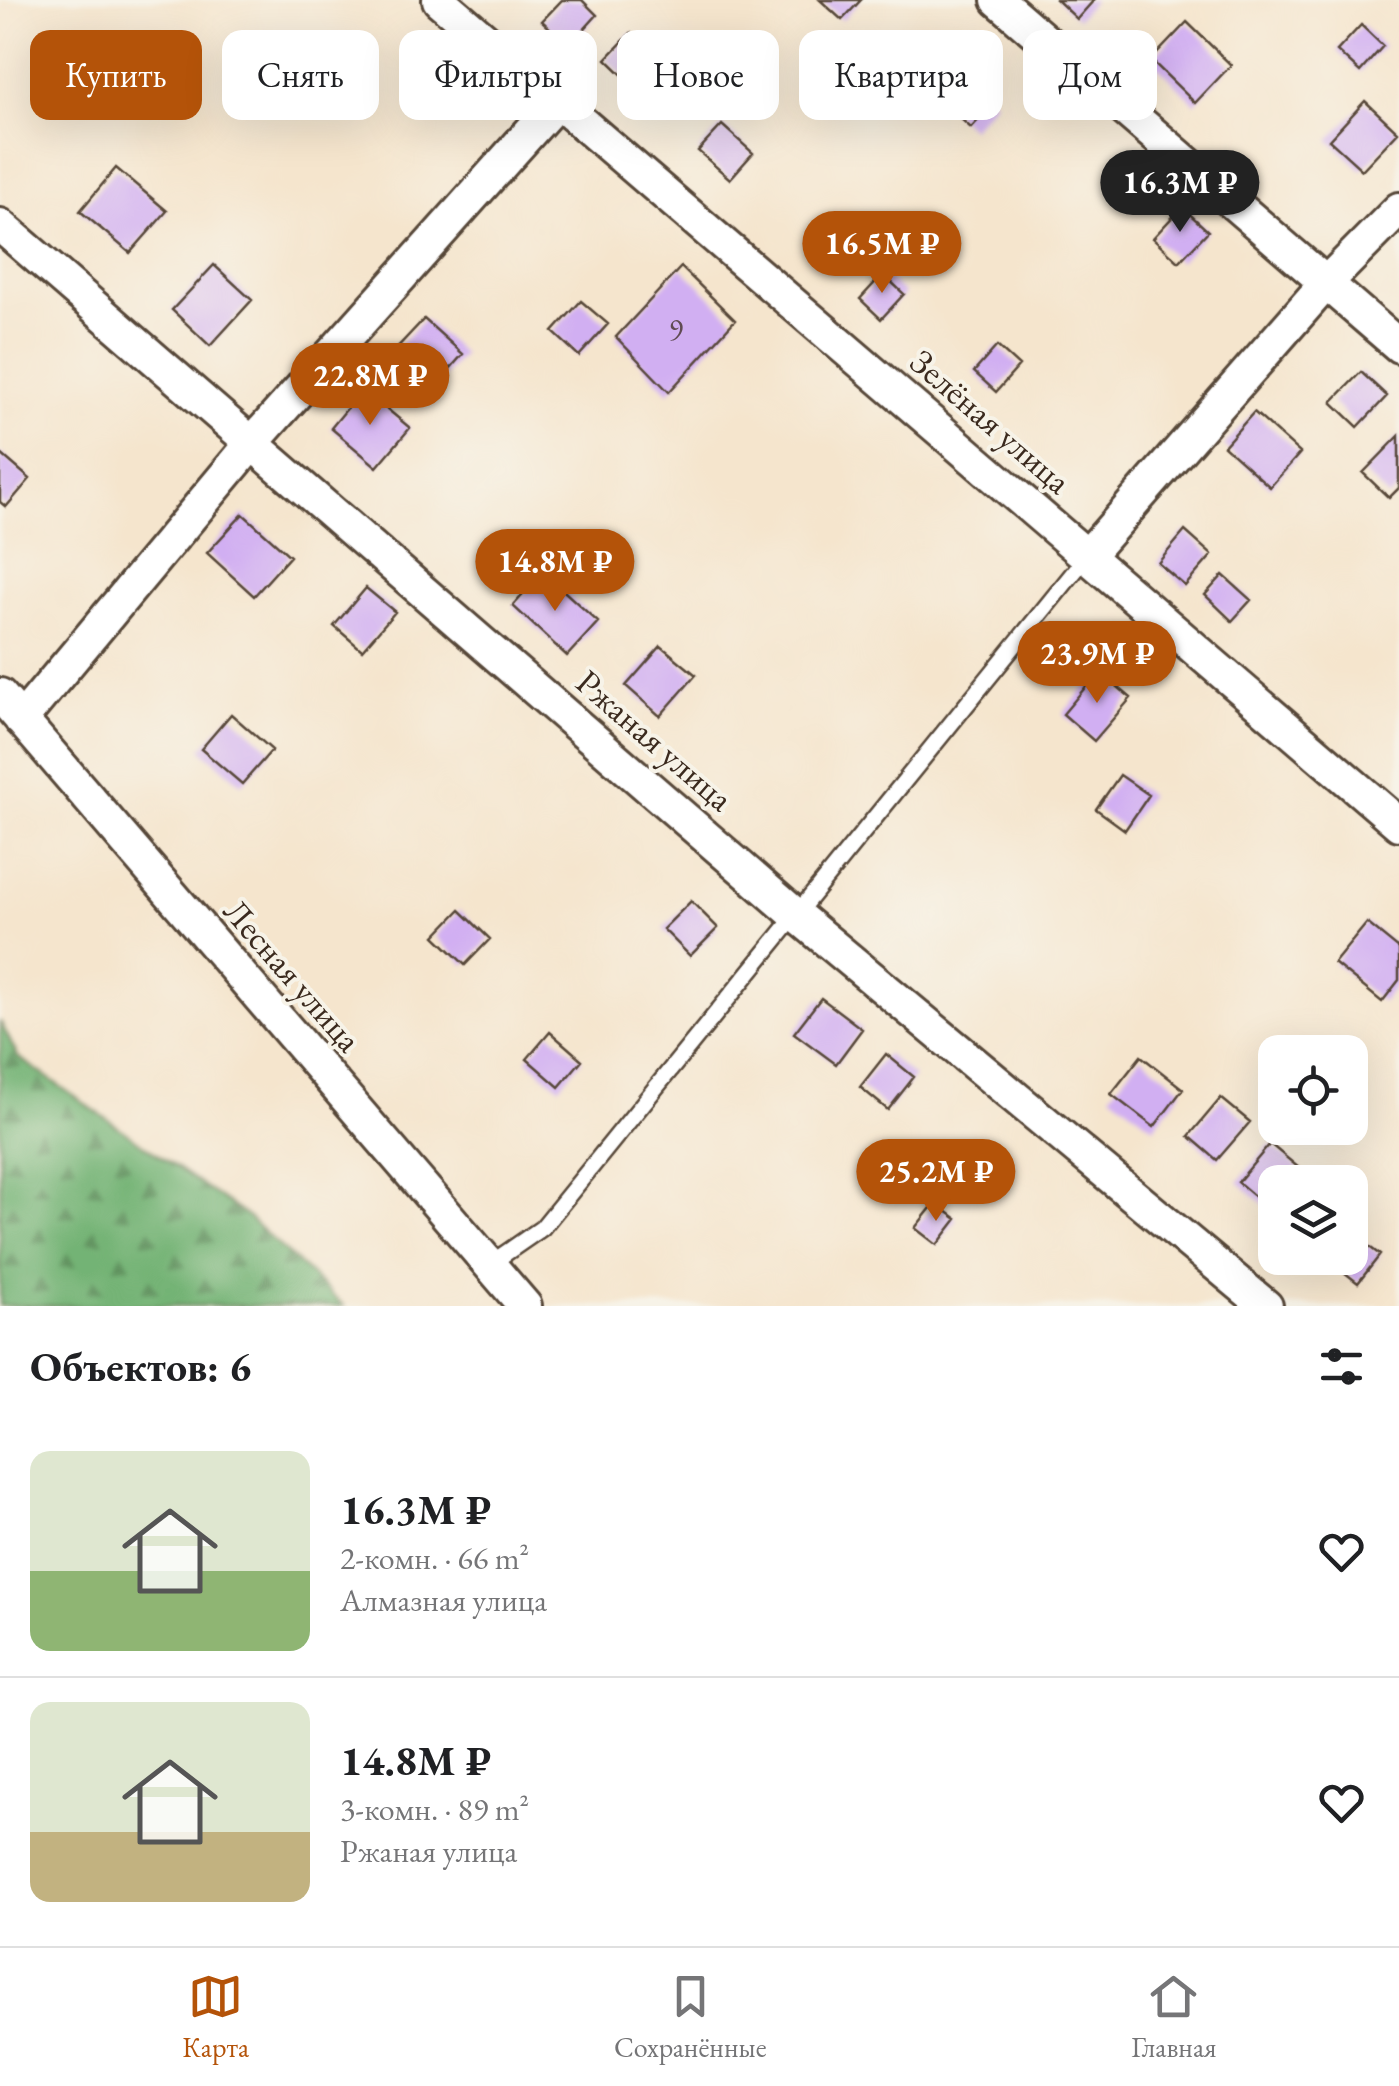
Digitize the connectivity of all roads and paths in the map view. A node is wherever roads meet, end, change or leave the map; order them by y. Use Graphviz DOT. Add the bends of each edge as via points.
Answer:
graph roads {
  1 [pos="439,0"];
  2 [pos="998,0"];
  3 [pos="474,30"];
  4 [pos="541,120"];
  5 [pos="580,120"];
  6 [pos="1399,209"];
  7 [pos="0,225"];
  8 [pos="1326,283"];
  9 [pos="1399,346"];
  10 [pos="252,444"];
  11 [pos="1087,556"];
  12 [pos="10,708"];
  13 [pos="1399,824"];
  14 [pos="796,915"];
  15 [pos="490,1264"];
  16 [pos="526,1306"];
  17 [pos="1266,1306"];
  1 -- 3 [label="street, Зелёная улица"];
  2 -- 8 [label="street"];
  4 -- 10 [label="street"];
  5 -- 11 [label="street, Зелёная улица"];
  6 -- 8 [label="street"];
  7 -- 10 [label="street, Ржаная улица"];
  8 -- 9 [label="street"];
  8 -- 11 [label="street"];
  10 -- 12 [label="street"];
  10 -- 14 [label="street, Ржаная улица"];
  11 -- 13 [label="street, Зелёная улица"];
  11 -- 14 [label="lane"];
  12 -- 15 [label="street, Лесная улица"];
  14 -- 15 [label="lane" via="542,1228"];
  14 -- 17 [label="street, Ржаная улица"];
  15 -- 16 [label="street, Лесная улица"];
}
